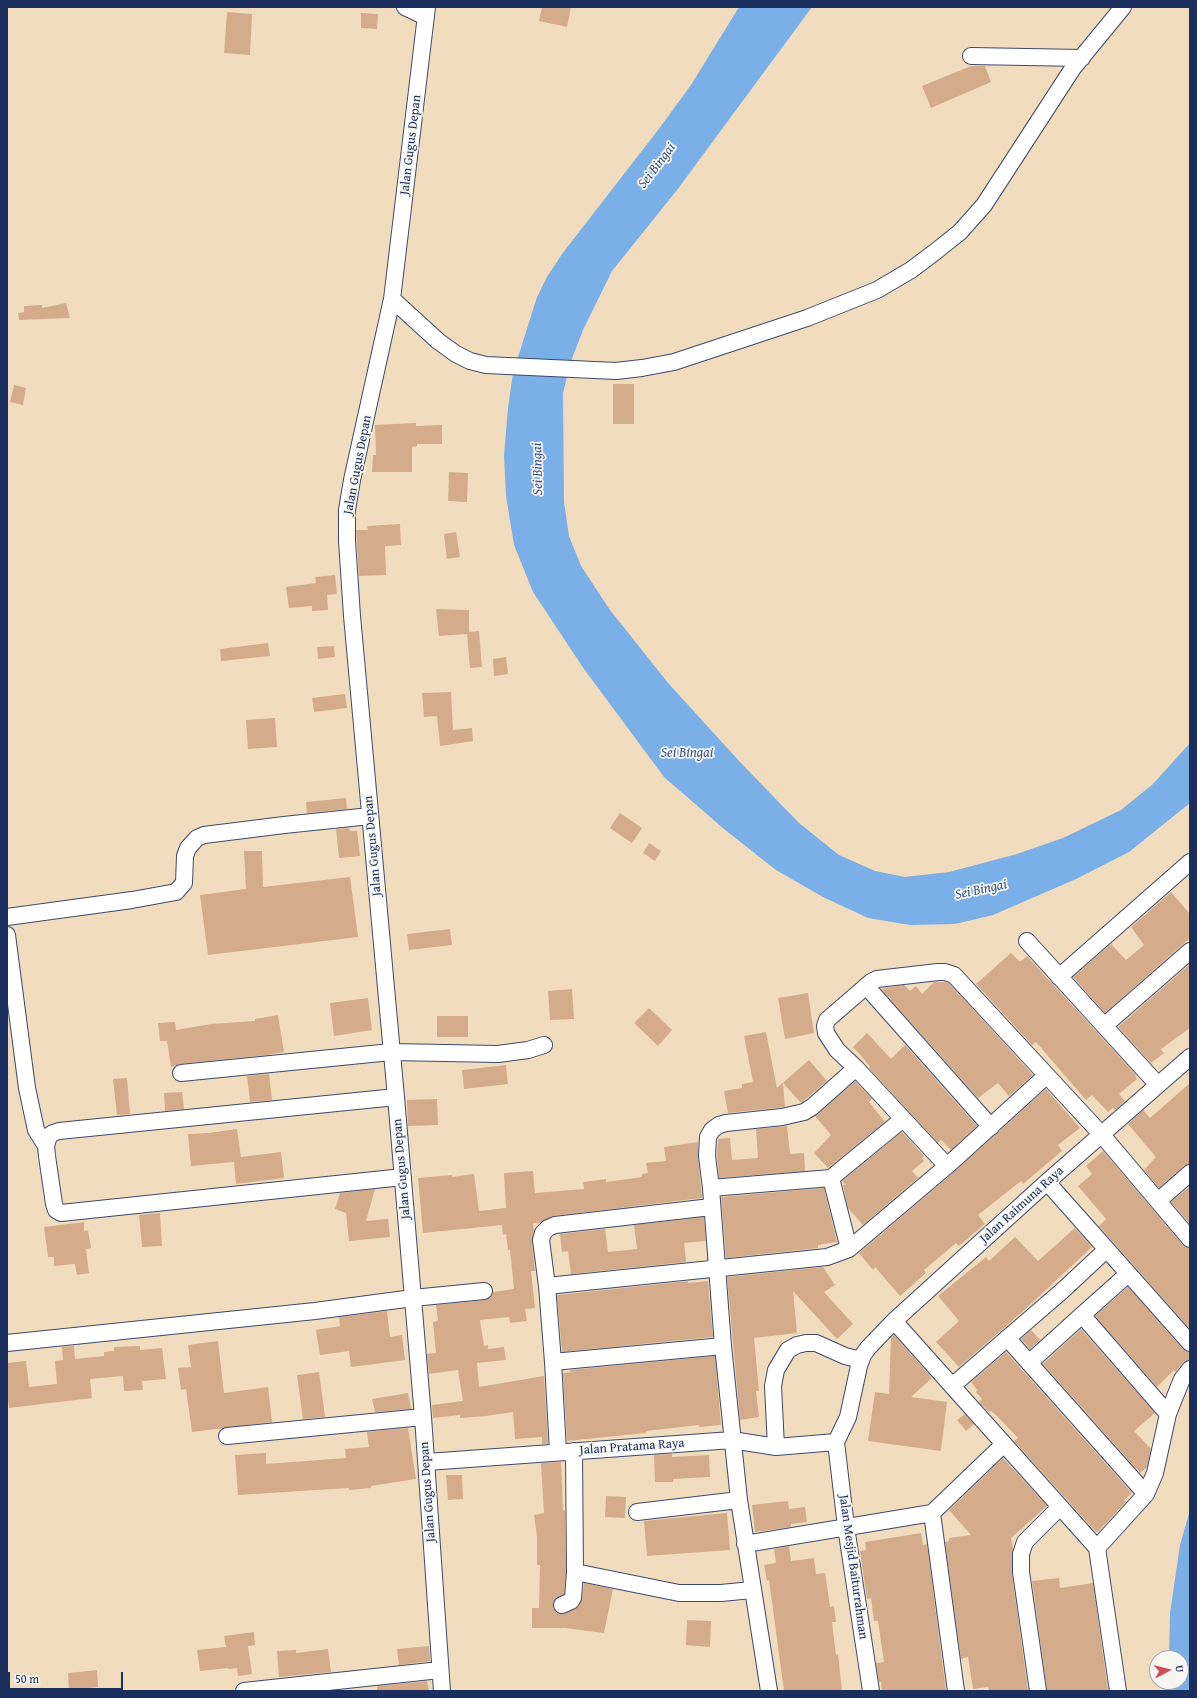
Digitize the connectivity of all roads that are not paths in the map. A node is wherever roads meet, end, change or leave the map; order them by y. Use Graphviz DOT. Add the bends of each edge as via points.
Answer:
graph roads {
  1 [pos="405,7"];
  2 [pos="1123,7"];
  3 [pos="426,12"];
  4 [pos="971,56"];
  5 [pos="1082,58"];
  6 [pos="392,299"];
  7 [pos="370,816"];
  8 [pos="1190,862"];
  9 [pos="7,917"];
  10 [pos="7,935"];
  11 [pos="1027,941"];
  12 [pos="1190,951"];
  13 [pos="1059,977"];
  14 [pos="866,986"];
  15 [pos="1104,1026"];
  16 [pos="544,1045"];
  17 [pos="392,1052"];
  18 [pos="1190,1057"];
  19 [pos="856,1068"];
  20 [pos="181,1073"];
  21 [pos="1046,1076"];
  22 [pos="1158,1086"];
  23 [pos="396,1097"];
  24 [pos="903,1119"];
  25 [pos="991,1127"];
  26 [pos="1102,1135"];
  27 [pos="46,1146"];
  28 [pos="947,1166"];
  29 [pos="1190,1173"];
  30 [pos="403,1177"];
  31 [pos="831,1178"];
  32 [pos="1047,1182"];
  33 [pos="711,1188"];
  34 [pos="1158,1201"];
  35 [pos="711,1207"];
  36 [pos="1190,1239"];
  37 [pos="849,1249"];
  38 [pos="1106,1250"];
  39 [pos="717,1268"];
  40 [pos="1128,1274"];
  41 [pos="547,1286"];
  42 [pos="484,1291"];
  43 [pos="413,1298"];
  44 [pos="1082,1315"];
  45 [pos="894,1321"];
  46 [pos="1007,1338"];
  47 [pos="7,1343"];
  48 [pos="1190,1343"];
  49 [pos="723,1346"];
  50 [pos="861,1360"];
  51 [pos="553,1362"];
  52 [pos="1029,1364"];
  53 [pos="1189,1371"];
  54 [pos="952,1386"];
  55 [pos="1168,1414"];
  56 [pos="423,1417"];
  57 [pos="226,1436"];
  58 [pos="732,1440"];
  59 [pos="836,1442"];
  60 [pos="1004,1444"];
  61 [pos="776,1447"];
  62 [pos="574,1451"];
  63 [pos="558,1452"];
  64 [pos="427,1462"];
  65 [pos="1146,1494"];
  66 [pos="739,1500"];
  67 [pos="1060,1506"];
  68 [pos="637,1512"];
  69 [pos="932,1513"];
  70 [pos="846,1527"];
  71 [pos="745,1544"];
  72 [pos="1097,1548"];
  73 [pos="575,1572"];
  74 [pos="752,1590"];
  75 [pos="562,1605"];
  76 [pos="440,1670"];
  77 [pos="244,1691"];
  78 [pos="442,1691"];
  79 [pos="769,1691"];
  80 [pos="871,1691"];
  81 [pos="956,1691"];
  82 [pos="1038,1691"];
  83 [pos="1118,1691"];
  1 -- 3 [label="street"];
  2 -- 5 [label="street"];
  3 -- 6 [label="street, Jalan Gugus Depan"];
  4 -- 5 [label="street"];
  5 -- 6 [label="street" via="984,205 960,232 911,270 877,290 807,318 674,362 616,371 580,370 486,365 470,361 438,341"];
  6 -- 7 [label="street, Jalan Gugus Depan" via="347,510 348,574"];
  7 -- 9 [label="street" via="204,835 196,838 188,848 185,856 184,882 176,892"];
  7 -- 17 [label="street, Jalan Gugus Depan"];
  8 -- 13 [label="street"];
  10 -- 27 [label="street" via="27,1088 36,1130"];
  11 -- 13 [label="street"];
  12 -- 15 [label="street"];
  13 -- 15 [label="street"];
  14 -- 19 [label="street" via="827,1020 825,1026 829,1040"];
  14 -- 21 [label="street" via="882,977 949,973 958,979"];
  14 -- 25 [label="street"];
  15 -- 22 [label="street"];
  16 -- 17 [label="street" via="498,1054"];
  17 -- 20 [label="street"];
  17 -- 23 [label="street, Jalan Gugus Depan"];
  18 -- 22 [label="street, Jalan Raimuna Raya"];
  19 -- 24 [label="street"];
  19 -- 33 [label="street" via="804,1112 726,1123 712,1130 708,1137 707,1156"];
  21 -- 25 [label="street"];
  21 -- 26 [label="street"];
  22 -- 26 [label="street, Jalan Raimuna Raya"];
  23 -- 27 [label="street" via="59,1131 50,1136"];
  23 -- 30 [label="street, Jalan Gugus Depan"];
  24 -- 28 [label="street"];
  24 -- 31 [label="street"];
  25 -- 28 [label="street"];
  26 -- 32 [label="street, Jalan Raimuna Raya"];
  26 -- 34 [label="street"];
  27 -- 30 [label="street" via="54,1204 56,1210 61,1213"];
  28 -- 37 [label="street"];
  29 -- 34 [label="street"];
  30 -- 43 [label="street, Jalan Gugus Depan"];
  31 -- 33 [label="street"];
  31 -- 37 [label="street"];
  32 -- 38 [label="street"];
  32 -- 45 [label="street, Jalan Raimuna Raya"];
  33 -- 35 [label="street"];
  34 -- 36 [label="street"];
  35 -- 39 [label="street"];
  35 -- 41 [label="street" via="555,1225 548,1228 541,1240"];
  37 -- 39 [label="street" via="827,1256"];
  38 -- 40 [label="street"];
  38 -- 46 [label="street"];
  39 -- 41 [label="street"];
  39 -- 49 [label="street"];
  40 -- 44 [label="street"];
  40 -- 48 [label="street"];
  41 -- 51 [label="street"];
  42 -- 43 [label="street"];
  43 -- 47 [label="street" via="315,1311"];
  43 -- 56 [label="street, Jalan Gugus Depan"];
  44 -- 52 [label="street"];
  44 -- 55 [label="street"];
  45 -- 50 [label="street, Jalan Raimuna Raya" via="868,1348"];
  45 -- 54 [label="street"];
  46 -- 52 [label="street"];
  46 -- 54 [label="street"];
  49 -- 51 [label="street"];
  49 -- 58 [label="street"];
  50 -- 59 [label="street" via="848,1417"];
  50 -- 61 [label="street" via="816,1343 797,1345 788,1350 776,1370 773,1386"];
  51 -- 63 [label="street"];
  52 -- 65 [label="street"];
  53 -- 55 [label="street" via="1182,1379"];
  54 -- 60 [label="street"];
  55 -- 65 [label="street" via="1155,1473"];
  56 -- 57 [label="street"];
  56 -- 64 [label="street, Jalan Gugus Depan"];
  58 -- 61 [label="street, Jalan Pratama Raya"];
  58 -- 62 [label="street, Jalan Pratama Raya"];
  58 -- 66 [label="street"];
  59 -- 61 [label="street, Jalan Pratama Raya"];
  59 -- 70 [label="street, Jalan Mesjid Baiturrahman"];
  60 -- 67 [label="street"];
  60 -- 69 [label="street"];
  62 -- 63 [label="street, Jalan Pratama Raya"];
  62 -- 73 [label="street"];
  63 -- 64 [label="street, Jalan Pratama Raya"];
  64 -- 76 [label="street, Jalan Gugus Depan"];
  65 -- 72 [label="street"];
  66 -- 68 [label="street"];
  66 -- 71 [label="street"];
  67 -- 72 [label="street"];
  67 -- 82 [label="street" via="1025,1542 1020,1554"];
  69 -- 70 [label="street"];
  69 -- 81 [label="street"];
  70 -- 71 [label="street"];
  70 -- 80 [label="street, Jalan Mesjid Baiturrahman"];
  71 -- 74 [label="street"];
  72 -- 83 [label="street"];
  73 -- 74 [label="street" via="679,1593"];
  73 -- 75 [label="street" via="573,1598 571,1602"];
  74 -- 79 [label="street"];
  76 -- 77 [label="street"];
  76 -- 78 [label="street, Jalan Gugus Depan"];
}
